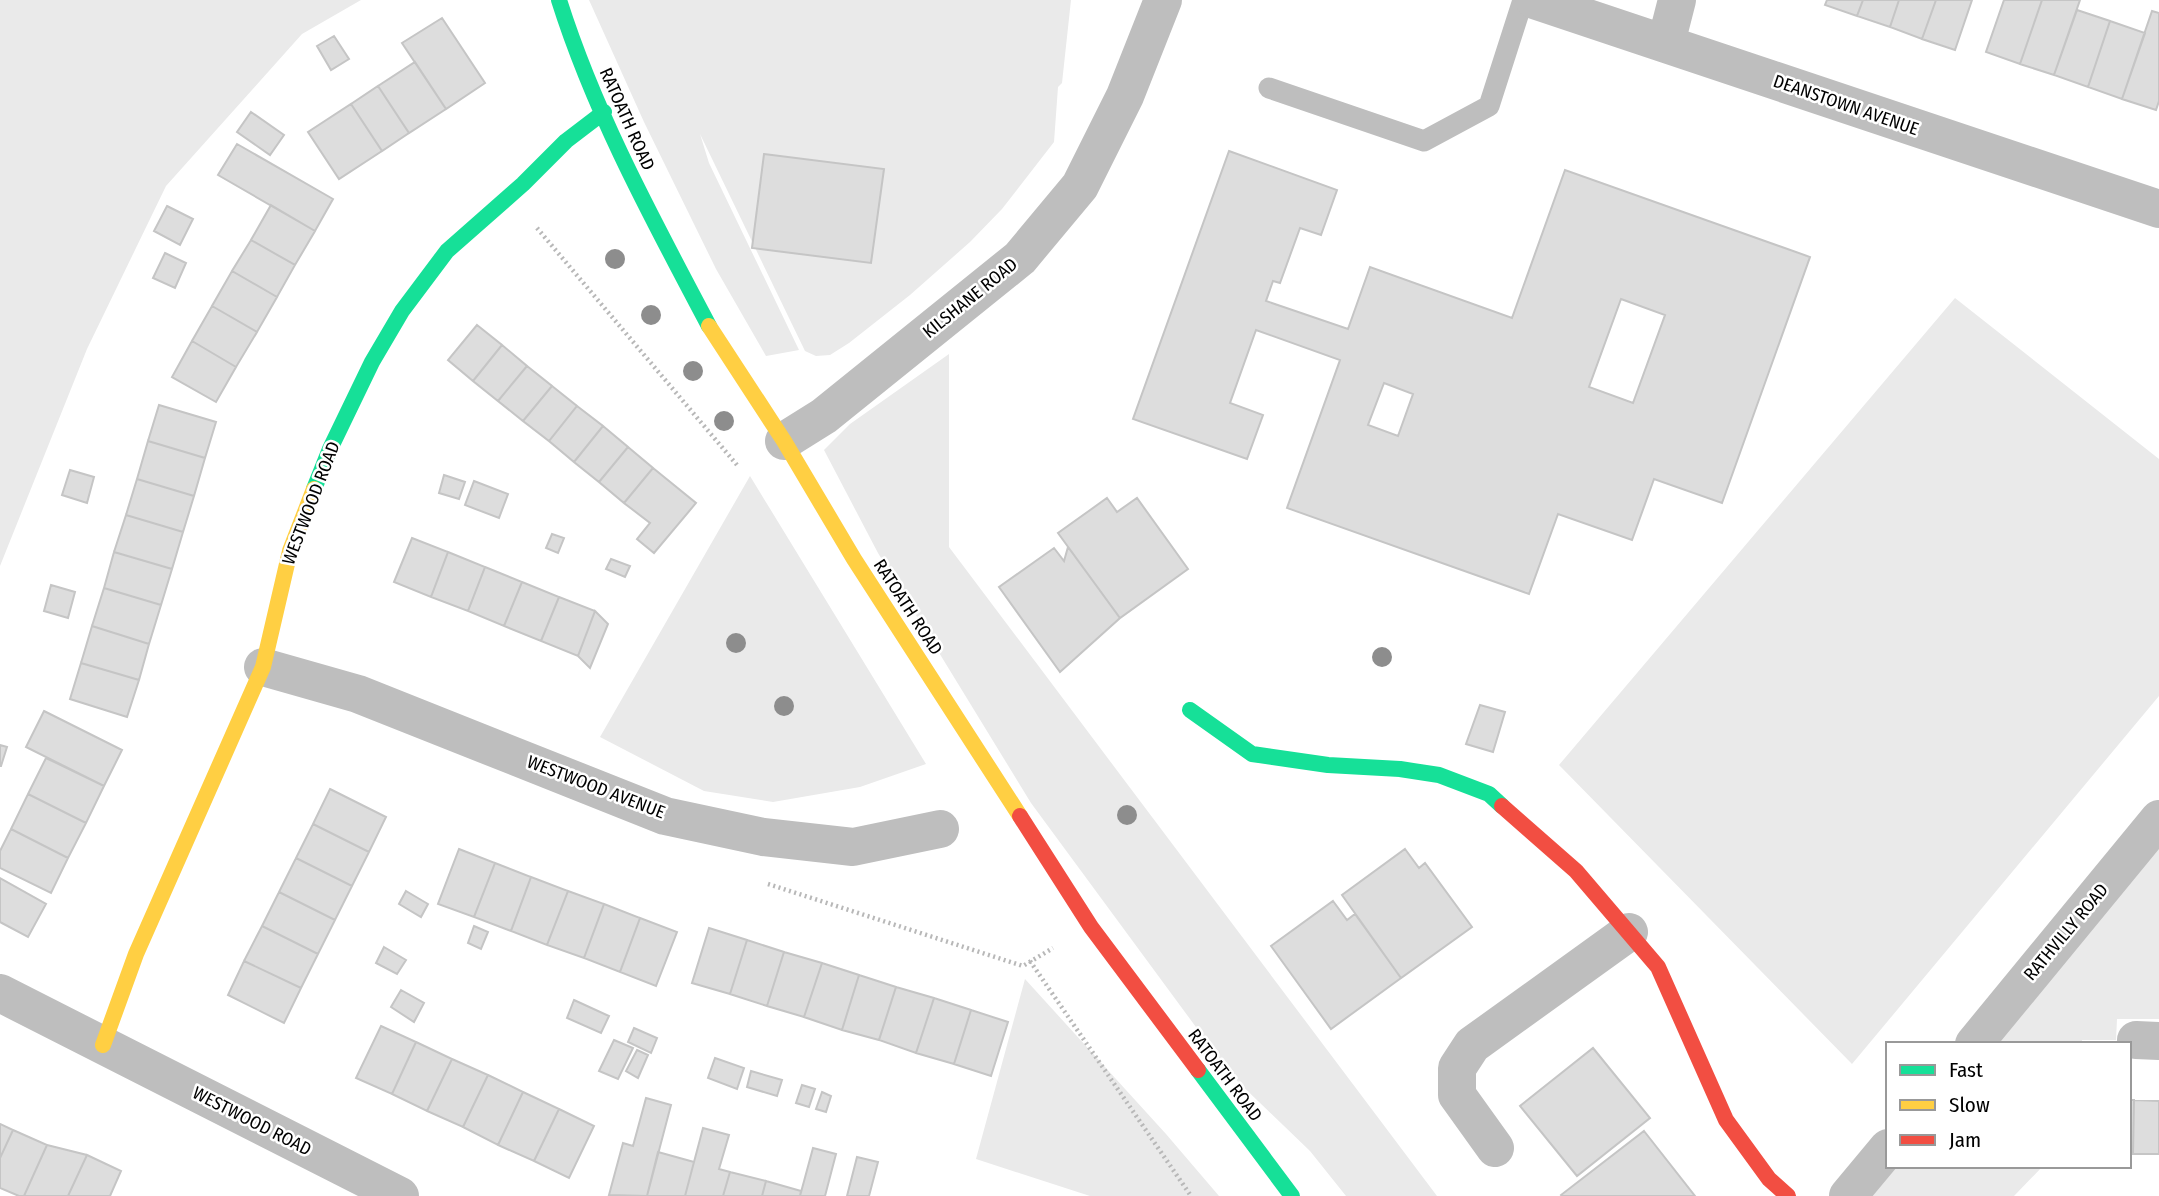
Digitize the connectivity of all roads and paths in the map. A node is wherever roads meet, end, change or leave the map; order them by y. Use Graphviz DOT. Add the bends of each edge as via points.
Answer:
graph roads {
  1 [pos="559,0"];
  2 [pos="1163,0"];
  3 [pos="1523,0"];
  4 [pos="1534,0"];
  5 [pos="1676,0"];
  6 [pos="1666,43"];
  7 [pos="1269,88"];
  8 [pos="604,113"];
  9 [pos="509,196"];
  10 [pos="2159,209"];
  11 [pos="784,441"];
  12 [pos="737,465"];
  13 [pos="263,667"];
  14 [pos="1190,710"];
  15 [pos="2159,819"];
  16 [pos="940,829"];
  17 [pos="755,880"];
  18 [pos="1091,927"];
  19 [pos="1629,932"];
  20 [pos="1030,961"];
  21 [pos="0,993"];
  22 [pos="1976,1042"];
  23 [pos="103,1045"];
  24 [pos="1495,1148"];
  25 [pos="1886,1150"];
  26 [pos="400,1196"];
  27 [pos="1191,1196"];
  28 [pos="1292,1196"];
  29 [pos="1788,1196"];
  30 [pos="1848,1196"];
  1 -- 8 [label="street, RATOATH ROAD"];
  2 -- 11 [label="street, KILSHANE ROAD" via="1125,96 1080,186 1020,258 824,416"];
  3 -- 7 [label="lane" via="1489,106 1424,141"];
  4 -- 6 [label="street, DEANSTOWN AVENUE"];
  5 -- 6 [label="street"];
  6 -- 10 [label="street, DEANSTOWN AVENUE"];
  8 -- 9 [label="street, WESTWOOD ROAD" via="566,141"];
  8 -- 11 [label="street, RATOATH ROAD" via="638,192 712,331"];
  9 -- 12 [label="path"];
  9 -- 13 [label="street, WESTWOOD ROAD" via="447,251 372,362 330,449 290,551"];
  11 -- 18 [label="street, RATOATH ROAD" via="854,559"];
  13 -- 16 [label="street, WESTWOOD AVENUE" via="358,694 664,816 763,837 853,847"];
  13 -- 23 [label="street, WESTWOOD ROAD" via="136,954"];
  14 -- 19 [label="street" via="1252,754 1439,775 1489,794 1576,871"];
  15 -- 22 [label="street, RATHVILLY ROAD"];
  17 -- 20 [label="path" via="1023,966"];
  18 -- 20 [label="path"];
  18 -- 28 [label="street, RATOATH ROAD"];
  19 -- 24 [label="street" via="1472,1045 1457,1068 1457,1095"];
  19 -- 29 [label="street" via="1658,967 1726,1120 1769,1179"];
  20 -- 27 [label="path"];
  21 -- 23 [label="street, WESTWOOD ROAD"];
  23 -- 26 [label="street, WESTWOOD ROAD"];
  25 -- 30 [label="street"];
}
